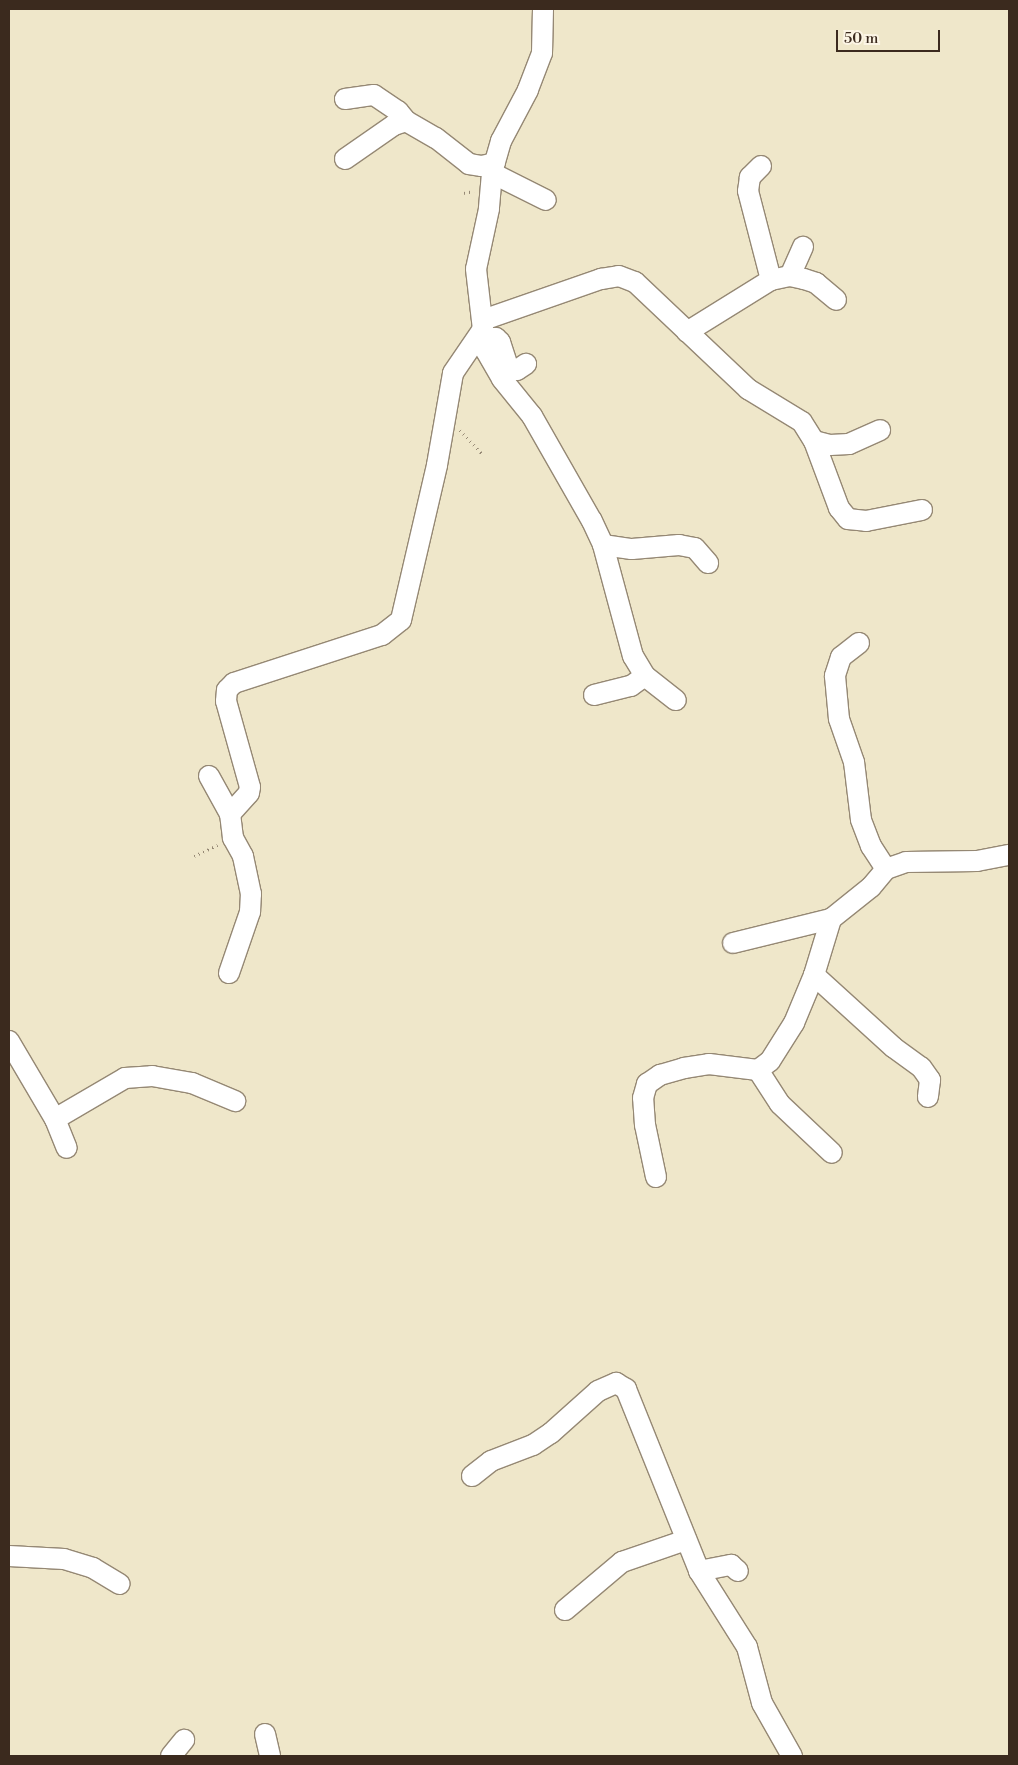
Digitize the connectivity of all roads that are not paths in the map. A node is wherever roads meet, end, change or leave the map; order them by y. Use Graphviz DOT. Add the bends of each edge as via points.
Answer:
graph roads {
  1 [pos="544,9"];
  2 [pos="345,99"];
  3 [pos="406,121"];
  4 [pos="345,159"];
  5 [pos="761,166"];
  6 [pos="494,168"];
  7 [pos="546,200"];
  8 [pos="803,247"];
  9 [pos="780,278"];
  10 [pos="836,300"];
  11 [pos="483,329"];
  12 [pos="687,332"];
  13 [pos="526,364"];
  14 [pos="880,430"];
  15 [pos="814,441"];
  16 [pos="922,510"];
  17 [pos="603,545"];
  18 [pos="708,563"];
  19 [pos="859,643"];
  20 [pos="645,676"];
  21 [pos="594,695"];
  22 [pos="676,700"];
  23 [pos="209,776"];
  24 [pos="230,814"];
  25 [pos="1009,855"];
  26 [pos="886,869"];
  27 [pos="831,919"];
  28 [pos="733,943"];
  29 [pos="229,973"];
  30 [pos="814,976"];
  31 [pos="9,1041"];
  32 [pos="758,1070"];
  33 [pos="928,1097"];
  34 [pos="235,1101"];
  35 [pos="55,1119"];
  36 [pos="68,1148"];
  37 [pos="832,1153"];
  38 [pos="656,1177"];
  39 [pos="472,1476"];
  40 [pos="686,1540"];
  41 [pos="9,1556"];
  42 [pos="699,1571"];
  43 [pos="738,1571"];
  44 [pos="120,1584"];
  45 [pos="565,1610"];
  46 [pos="265,1734"];
  47 [pos="184,1740"];
  48 [pos="171,1756"];
  49 [pos="270,1756"];
  50 [pos="792,1756"];
  1 -- 6 [label="street" via="542,53 528,90 501,141"];
  2 -- 3 [label="street" via="374,95 398,111"];
  3 -- 4 [label="street" via="394,125"];
  3 -- 6 [label="street" via="436,138 469,164"];
  5 -- 9 [label="street" via="750,177 748,191"];
  6 -- 7 [label="street"];
  6 -- 11 [label="street" via="476,269"];
  8 -- 9 [label="street"];
  9 -- 10 [label="street" via="816,283"];
  9 -- 12 [label="street"];
  11 -- 12 [label="street" via="601,279 619,276 635,282"];
  11 -- 13 [label="street" via="500,342 509,369 517,370"];
  11 -- 17 [label="street" via="486,351 502,379 532,416"];
  11 -- 24 [label="street" via="453,373 435,474 401,620 382,635 234,683 227,690 226,702 250,787 243,801"];
  12 -- 15 [label="street" via="748,389 802,422"];
  14 -- 15 [label="street" via="849,444 830,445"];
  15 -- 16 [label="street" via="836,500 848,519 866,521"];
  17 -- 18 [label="street" via="632,549 679,545 695,548"];
  17 -- 20 [label="street" via="633,656"];
  19 -- 26 [label="street" via="841,657 834,676 839,718 854,762 861,820 871,846"];
  20 -- 21 [label="street" via="631,686"];
  20 -- 22 [label="street"];
  23 -- 24 [label="street"];
  24 -- 29 [label="street" via="233,838 243,856 251,894 250,912"];
  25 -- 26 [label="street" via="953,862 906,862"];
  26 -- 27 [label="street" via="871,887"];
  27 -- 28 [label="street"];
  27 -- 30 [label="street"];
  30 -- 32 [label="street" via="794,1023 770,1061"];
  30 -- 33 [label="street" via="864,1018 893,1048 921,1067 930,1080"];
  31 -- 35 [label="street"];
  32 -- 37 [label="street" via="780,1104"];
  32 -- 38 [label="street" via="709,1064 660,1074 647,1084 643,1098"];
  34 -- 35 [label="street" via="192,1083 152,1076 125,1078"];
  35 -- 36 [label="street"];
  39 -- 40 [label="street" via="491,1461 533,1445 598,1391 616,1383 626,1389 632,1399"];
  40 -- 42 [label="street"];
  40 -- 45 [label="street" via="622,1562"];
  41 -- 44 [label="street" via="64,1559 93,1568"];
  42 -- 43 [label="street" via="719,1565 731,1565"];
  42 -- 50 [label="street" via="747,1648 762,1702"];
  46 -- 49 [label="street"];
  47 -- 48 [label="street"];
}
